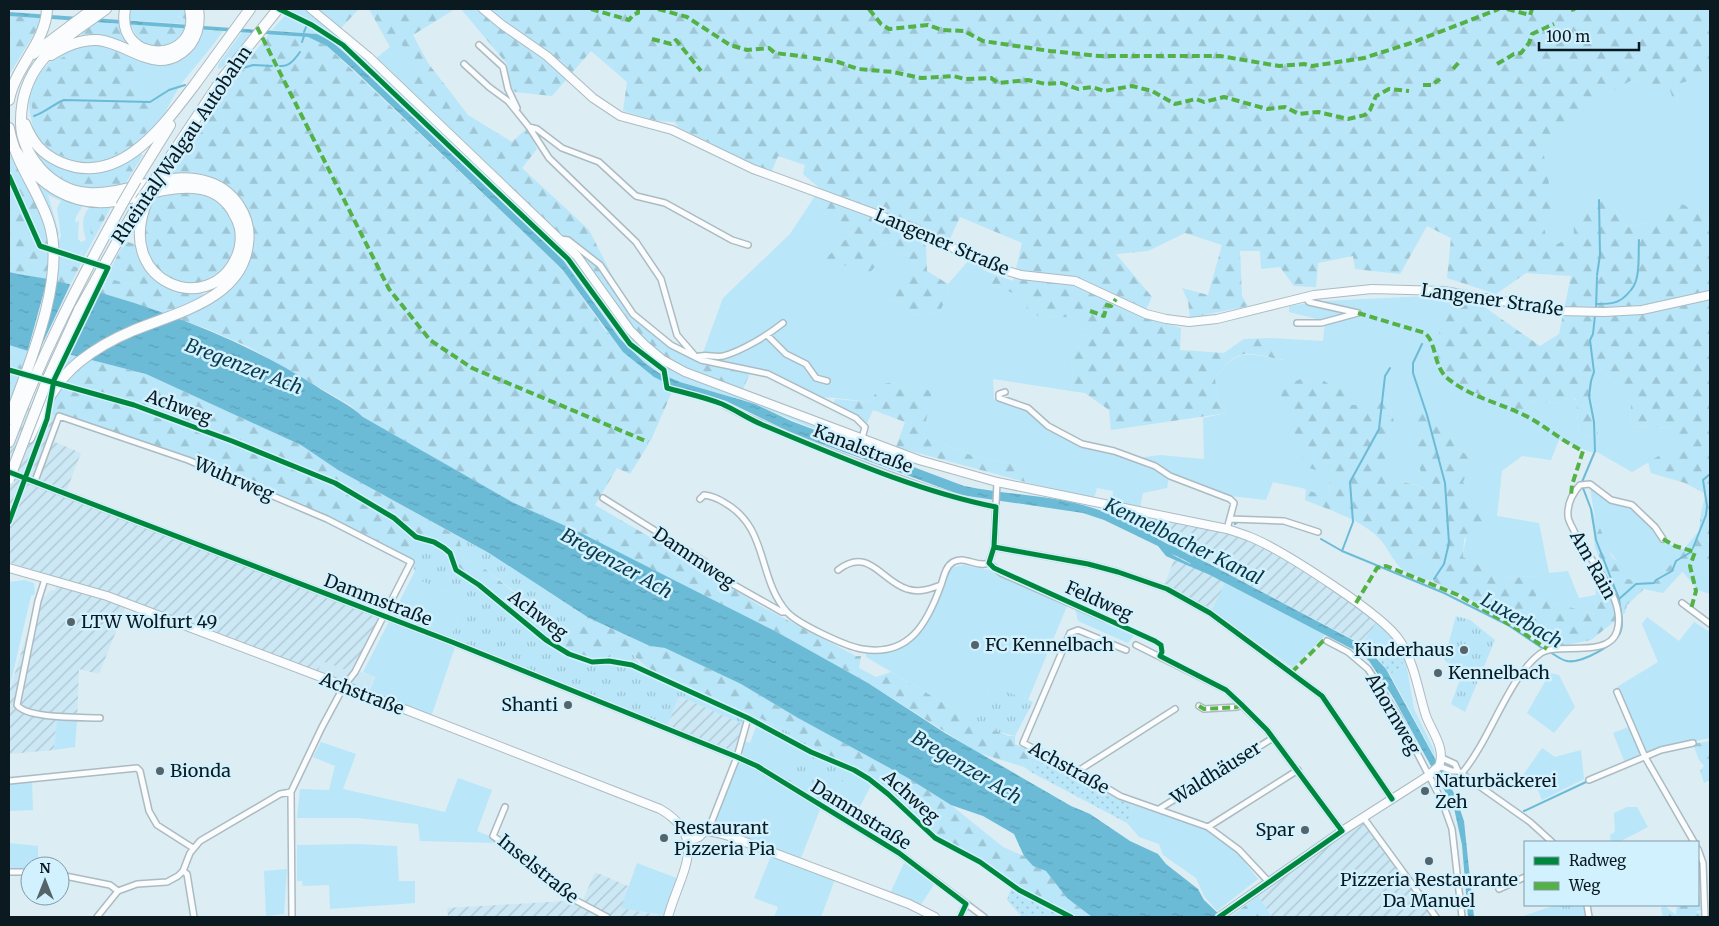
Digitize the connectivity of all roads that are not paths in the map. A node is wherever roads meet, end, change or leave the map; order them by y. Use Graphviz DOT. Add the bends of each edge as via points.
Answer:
graph roads {
  1 [pos="47,9"];
  2 [pos="93,9"];
  3 [pos="106,9"];
  4 [pos="125,9"];
  5 [pos="190,9"];
  6 [pos="198,9"];
  7 [pos="250,9"];
  8 [pos="278,9"];
  9 [pos="311,9"];
  10 [pos="483,9"];
  11 [pos="195,20"];
  12 [pos="193,32"];
  13 [pos="479,45"];
  14 [pos="24,64"];
  15 [pos="39,64"];
  16 [pos="464,64"];
  17 [pos="196,83"];
  18 [pos="9,100"];
  19 [pos="22,108"];
  20 [pos="517,110"];
  21 [pos="529,127"];
  22 [pos="9,128"];
  23 [pos="16,151"];
  24 [pos="144,200"];
  25 [pos="560,240"];
  26 [pos="748,245"];
  27 [pos="1709,295"];
  28 [pos="1305,297"];
  29 [pos="783,323"];
  30 [pos="1297,323"];
  31 [pos="767,335"];
  32 [pos="696,356"];
  33 [pos="827,381"];
  34 [pos="1005,392"];
  35 [pos="724,405"];
  36 [pos="9,420"];
  37 [pos="862,438"];
  38 [pos="9,442"];
  39 [pos="9,472"];
  40 [pos="9,479"];
  41 [pos="34,481"];
  42 [pos="997,485"];
  43 [pos="603,498"];
  44 [pos="700,499"];
  45 [pos="996,506"];
  46 [pos="1230,519"];
  47 [pos="1227,529"];
  48 [pos="1318,532"];
  49 [pos="1663,539"];
  50 [pos="994,547"];
  51 [pos="989,563"];
  52 [pos="9,568"];
  53 [pos="838,570"];
  54 [pos="45,579"];
  55 [pos="941,585"];
  56 [pos="1682,603"];
  57 [pos="787,612"];
  58 [pos="382,616"];
  59 [pos="1106,620"];
  60 [pos="1710,624"];
  61 [pos="1327,641"];
  62 [pos="1136,645"];
  63 [pos="1126,650"];
  64 [pos="344,686"];
  65 [pos="1617,692"];
  66 [pos="1241,704"];
  67 [pos="1199,706"];
  68 [pos="1175,709"];
  69 [pos="100,718"];
  70 [pos="748,718"];
  71 [pos="1273,738"];
  72 [pos="1693,743"];
  73 [pos="736,757"];
  74 [pos="1645,757"];
  75 [pos="1441,761"];
  76 [pos="1298,770"];
  77 [pos="1078,771"];
  78 [pos="1460,772"];
  79 [pos="1428,776"];
  80 [pos="1589,780"];
  81 [pos="9,781"];
  82 [pos="291,792"];
  83 [pos="1392,799"];
  84 [pos="505,807"];
  85 [pos="1159,809"];
  86 [pos="1363,817"];
  87 [pos="1208,827"];
  88 [pos="1342,831"];
  89 [pos="706,832"];
  90 [pos="687,837"];
  91 [pos="1551,841"];
  92 [pos="1693,841"];
  93 [pos="193,848"];
  94 [pos="1699,852"];
  95 [pos="183,871"];
  96 [pos="70,877"];
  97 [pos="1524,877"];
  98 [pos="1268,881"];
  99 [pos="1500,889"];
  100 [pos="118,891"];
  101 [pos="966,904"];
  102 [pos="97,917"];
  103 [pos="194,917"];
  104 [pos="292,917"];
  105 [pos="607,917"];
  106 [pos="668,917"];
  107 [pos="935,917"];
  108 [pos="960,917"];
  109 [pos="984,917"];
  110 [pos="1219,917"];
  111 [pos="1436,917"];
  112 [pos="1462,917"];
  113 [pos="1705,917"];
  1 -- 14 [label="highway" via="43,27"];
  2 -- 14 [label="highway" via="45,43"];
  3 -- 15 [label="highway" via="58,43"];
  4 -- 12 [label="highway" via="124,24 129,36 141,48 160,52 176,47"];
  5 -- 11 [label="highway"];
  6 -- 11 [label="highway"];
  7 -- 17 [label="highway, Rheintal/Walgau Autobahn"];
  8 -- 24 [label="highway, Rheintal/Walgau Autobahn, bridge" via="236,61"];
  9 -- 25 [label="main road" via="369,57"];
  10 -- 28 [label="main road, Langener Straße" via="620,116 672,130 752,169 914,228 1003,271 1075,281 1146,314 1190,322 1217,319"];
  11 -- 12 [label="highway"];
  12 -- 15 [label="highway" via="184,50 163,59 145,58 110,42 90,40 63,48"];
  13 -- 20 [label="street" via="503,67"];
  14 -- 18 [label="highway" via="13,83"];
  15 -- 19 [label="highway" via="25,90"];
  16 -- 20 [label="street"];
  17 -- 19 [label="highway" via="144,145 120,159 97,166 69,165 46,154 30,138"];
  17 -- 38 [label="highway, Rheintal/Walgau Autobahn, bridge" via="136,180 92,260 42,361"];
  19 -- 40 [label="highway, bridge" via="22,131 31,155 46,173 67,187 80,192 105,194 165,181 192,179 212,183 231,196 246,218 249,232 248,250 232,280 205,302 121,336 78,362 50,395"];
  20 -- 21 [label="street"];
  21 -- 26 [label="street" via="537,129 562,148 599,162 636,196 665,203 732,240"];
  21 -- 32 [label="street" via="549,158 636,242 662,279 677,335"];
  22 -- 23 [label="highway"];
  23 -- 24 [label="highway" via="42,181 78,200 115,201 181,188 215,194 232,211 240,232 239,250 227,272 213,283 193,288 172,284 154,273 145,260 140,243"];
  23 -- 36 [label="highway" via="46,214 54,246 54,267 48,300"];
  24 -- 40 [label="highway, Rheintal/Walgau Autobahn, bridge" via="104,264 48,378"];
  25 -- 32 [label="street" via="568,240 600,265 633,314 671,345"];
  25 -- 37 [label="main road" via="577,256 630,330 663,360 692,375"];
  27 -- 28 [label="main road, Langener Straße" via="1642,310 1570,311 1409,288 1330,292"];
  28 -- 30 [label="street" via="1309,302 1358,313 1321,323"];
  29 -- 31 [label="street"];
  31 -- 32 [label="street" via="721,356"];
  31 -- 33 [label="street" via="786,354 806,364 816,378"];
  32 -- 37 [label="street" via="701,360 768,374 856,418 865,427"];
  34 -- 46 [label="street" via="1001,392 999,398 1028,408 1048,426 1082,444 1114,451 1155,466 1170,476 1230,499 1234,503"];
  35 -- 45 [label="street, Kanalstraße" via="751,420 860,464 960,500"];
  37 -- 42 [label="main road"];
  39 -- 41 [label="street, Dammstraße"];
  41 -- 58 [label="street, Dammstraße"];
  41 -- 58 [label="street, Wuhrweg" via="59,416 188,460 327,519 410,562"];
  42 -- 45 [label="street"];
  42 -- 47 [label="main road"];
  43 -- 57 [label="street, Dammweg" via="705,562 742,590"];
  44 -- 57 [label="street" via="704,495 713,497 733,507 746,520 758,542 773,589"];
  45 -- 50 [label="street"];
  46 -- 47 [label="street"];
  46 -- 48 [label="street" via="1284,521"];
  47 -- 75 [label="main road" via="1256,539 1284,555 1387,626 1399,639 1409,658 1425,712 1441,750"];
  49 -- 78 [label="street, Am Rain" via="1632,505 1611,500 1590,484 1580,485 1571,496 1567,517 1615,601 1619,623 1617,634 1613,640 1586,648 1548,649 1542,653 1518,679 1476,757"];
  50 -- 51 [label="street"];
  50 -- 83 [label="street" via="1088,564 1164,588 1225,622 1327,702"];
  51 -- 55 [label="street, Dammweg" via="960,560 947,567"];
  51 -- 59 [label="street, Feldweg" via="1001,573"];
  52 -- 54 [label="main road, Achstraße"];
  53 -- 55 [label="street" via="848,562 860,562 874,566 909,590 926,590"];
  54 -- 64 [label="main road, Achstraße" via="107,596"];
  54 -- 69 [label="street" via="17,706 24,712"];
  55 -- 57 [label="street, Dammweg" via="932,610 918,632 888,648 869,650 850,646"];
  56 -- 60 [label="street"];
  58 -- 64 [label="street" via="355,672"];
  58 -- 73 [label="street, Dammstraße"];
  61 -- 79 [label="street, Ahornweg" via="1348,652 1368,669 1397,714"];
  62 -- 66 [label="street" via="1226,690"];
  63 -- 77 [label="street, Achstraße" via="1078,630 1070,633 1023,743"];
  64 -- 82 [label="street"];
  64 -- 90 [label="main road, Achstraße" via="660,809 676,819"];
  65 -- 74 [label="street"];
  66 -- 67 [label="street" via="1212,709"];
  66 -- 71 [label="street"];
  68 -- 77 [label="street"];
  70 -- 73 [label="street"];
  71 -- 76 [label="street"];
  71 -- 85 [label="street, Waldhäuser"];
  72 -- 74 [label="street"];
  73 -- 89 [label="street"];
  73 -- 101 [label="street, Dammstraße" via="757,766 899,853"];
  74 -- 80 [label="street"];
  74 -- 92 [label="street"];
  75 -- 78 [label="street" via="1452,771"];
  75 -- 78 [label="street" via="1455,764"];
  75 -- 79 [label="main road"];
  76 -- 87 [label="street"];
  76 -- 88 [label="street"];
  77 -- 85 [label="street, Achstraße" via="1120,796"];
  78 -- 91 [label="street"];
  79 -- 83 [label="main road"];
  79 -- 112 [label="street, Ahornweg" via="1442,800 1452,829"];
  81 -- 93 [label="street" via="136,768 140,771 149,811 157,825"];
  82 -- 93 [label="street" via="280,794"];
  82 -- 104 [label="street"];
  83 -- 86 [label="main road"];
  84 -- 105 [label="street, Inselstraße" via="493,836 549,875 575,900"];
  85 -- 87 [label="street, Achstraße"];
  86 -- 88 [label="main road"];
  86 -- 111 [label="street"];
  87 -- 98 [label="street, Achstraße" via="1239,850"];
  88 -- 98 [label="main road"];
  89 -- 90 [label="main road" via="699,837"];
  89 -- 107 [label="main road" via="739,840 909,904"];
  90 -- 106 [label="main road" via="687,862"];
  93 -- 95 [label="street"];
  94 -- 113 [label="street" via="1703,862"];
  95 -- 100 [label="street" via="167,882 137,884"];
  95 -- 103 [label="street" via="187,874"];
  96 -- 100 [label="street" via="110,885"];
  97 -- 99 [label="street"];
  98 -- 110 [label="main road"];
  100 -- 102 [label="street"];
  101 -- 108 [label="street"];
  101 -- 109 [label="street, Dammstraße"];
}
